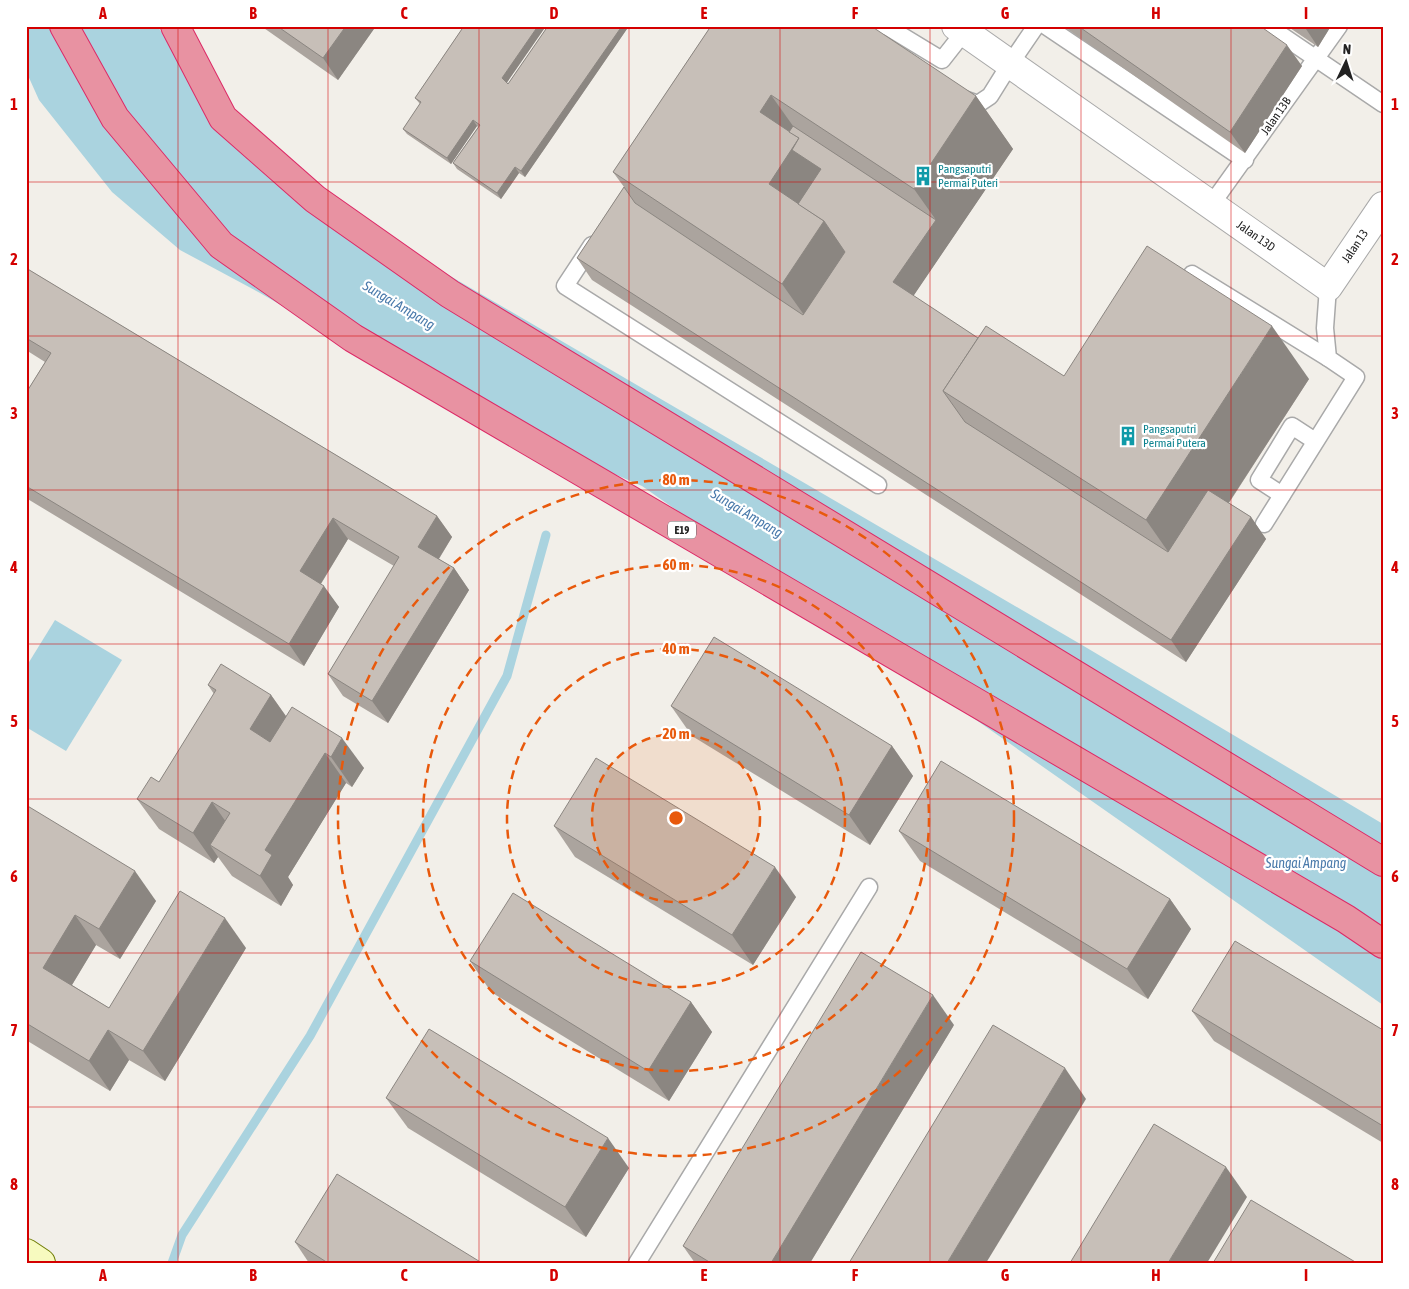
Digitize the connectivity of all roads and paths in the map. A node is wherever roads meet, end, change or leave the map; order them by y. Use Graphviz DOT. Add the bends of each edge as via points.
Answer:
graph roads {
  1 [pos="64,26"];
  2 [pos="1036,26"];
  3 [pos="1046,26"];
  4 [pos="1268,26"];
  5 [pos="1339,26"];
  6 [pos="855,27"];
  7 [pos="960,29"];
  8 [pos="179,31"];
  9 [pos="881,45"];
  10 [pos="1317,59"];
  11 [pos="1010,64"];
  12 [pos="946,88"];
  13 [pos="1383,104"];
  14 [pos="1245,160"];
  15 [pos="1212,204"];
  16 [pos="1383,206"];
  17 [pos="603,229"];
  18 [pos="1192,274"];
  19 [pos="1328,287"];
  20 [pos="1328,358"];
  21 [pos="1315,441"];
  22 [pos="878,485"];
  23 [pos="1282,495"];
  24 [pos="1264,524"];
  25 [pos="1383,862"];
  26 [pos="869,887"];
  27 [pos="1383,944"];
  28 [pos="26,1253"];
  29 [pos="42,1263"];
  30 [pos="637,1263"];
  1 -- 27 [label="highway, E19" via="115,118 221,245 353,338 1346,919"];
  2 -- 11 [label="lane"];
  3 -- 14 [label="lane"];
  4 -- 10 [label="lane"];
  5 -- 10 [label="lane, Jalan 13B"];
  6 -- 7 [label="lane" via="886,26 942,60"];
  6 -- 9 [label="lane"];
  7 -- 11 [label="street, Jalan 13D"];
  8 -- 25 [label="highway" via="223,118 315,199 450,294"];
  10 -- 13 [label="lane"];
  10 -- 14 [label="lane, Jalan 13B"];
  11 -- 12 [label="lane" via="990,96 978,104"];
  11 -- 15 [label="street, Jalan 13D"];
  14 -- 15 [label="lane, Jalan 13B"];
  15 -- 19 [label="street, Jalan 13D"];
  16 -- 19 [label="street, Jalan 13"];
  17 -- 22 [label="lane" via="565,286"];
  18 -- 20 [label="lane"];
  19 -- 20 [label="lane" via="1325,328"];
  20 -- 21 [label="lane" via="1356,378"];
  21 -- 23 [label="lane"];
  21 -- 23 [label="lane" via="1292,426 1259,480"];
  23 -- 24 [label="lane"];
  26 -- 30 [label="lane"];
  28 -- 29 [label="main road"];
}
